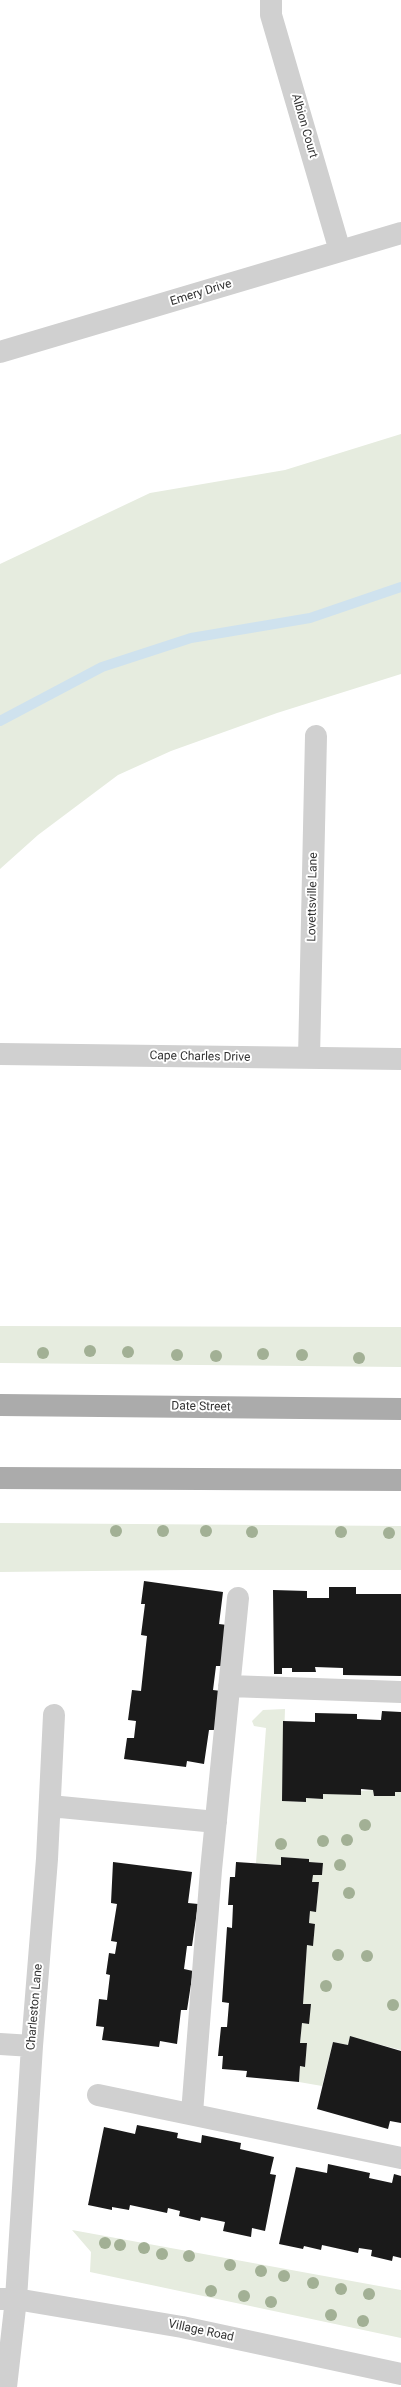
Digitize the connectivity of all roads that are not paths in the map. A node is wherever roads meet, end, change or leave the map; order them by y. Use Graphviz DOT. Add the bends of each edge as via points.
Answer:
graph roads {
  1 [pos="271,0"];
  2 [pos="401,233"];
  3 [pos="340,251"];
  4 [pos="0,352"];
  5 [pos="316,736"];
  6 [pos="0,1054"];
  7 [pos="309,1058"];
  8 [pos="401,1059"];
  9 [pos="0,1405"];
  10 [pos="401,1409"];
  11 [pos="0,1478"];
  12 [pos="401,1480"];
  13 [pos="238,1598"];
  14 [pos="229,1686"];
  15 [pos="401,1692"];
  16 [pos="54,1715"];
  17 [pos="50,1806"];
  18 [pos="216,1822"];
  19 [pos="0,2044"];
  20 [pos="32,2046"];
  21 [pos="98,2095"];
  22 [pos="192,2113"];
  23 [pos="401,2158"];
  24 [pos="8,2299"];
  25 [pos="401,2374"];
  26 [pos="6,2387"];
  1 -- 3 [label="street, Albion Court" via="271,15"];
  2 -- 3 [label="street, Emery Drive"];
  3 -- 4 [label="street, Emery Drive"];
  5 -- 7 [label="street, Lovettsville Lane"];
  6 -- 7 [label="street, Cape Charles Drive"];
  7 -- 8 [label="street, Cape Charles Drive"];
  9 -- 10 [label="main road, Date Street"];
  11 -- 12 [label="main road"];
  13 -- 14 [label="street"];
  14 -- 15 [label="street"];
  14 -- 18 [label="street"];
  16 -- 17 [label="street, Charleston Lane"];
  17 -- 18 [label="street"];
  17 -- 20 [label="street, Charleston Lane"];
  18 -- 22 [label="street"];
  19 -- 20 [label="street"];
  20 -- 24 [label="street, Charleston Lane"];
  21 -- 22 [label="street"];
  22 -- 23 [label="street"];
  24 -- 25 [label="street, Village Road" via="182,2327"];
  24 -- 26 [label="street, Charleston Lane"];
}
